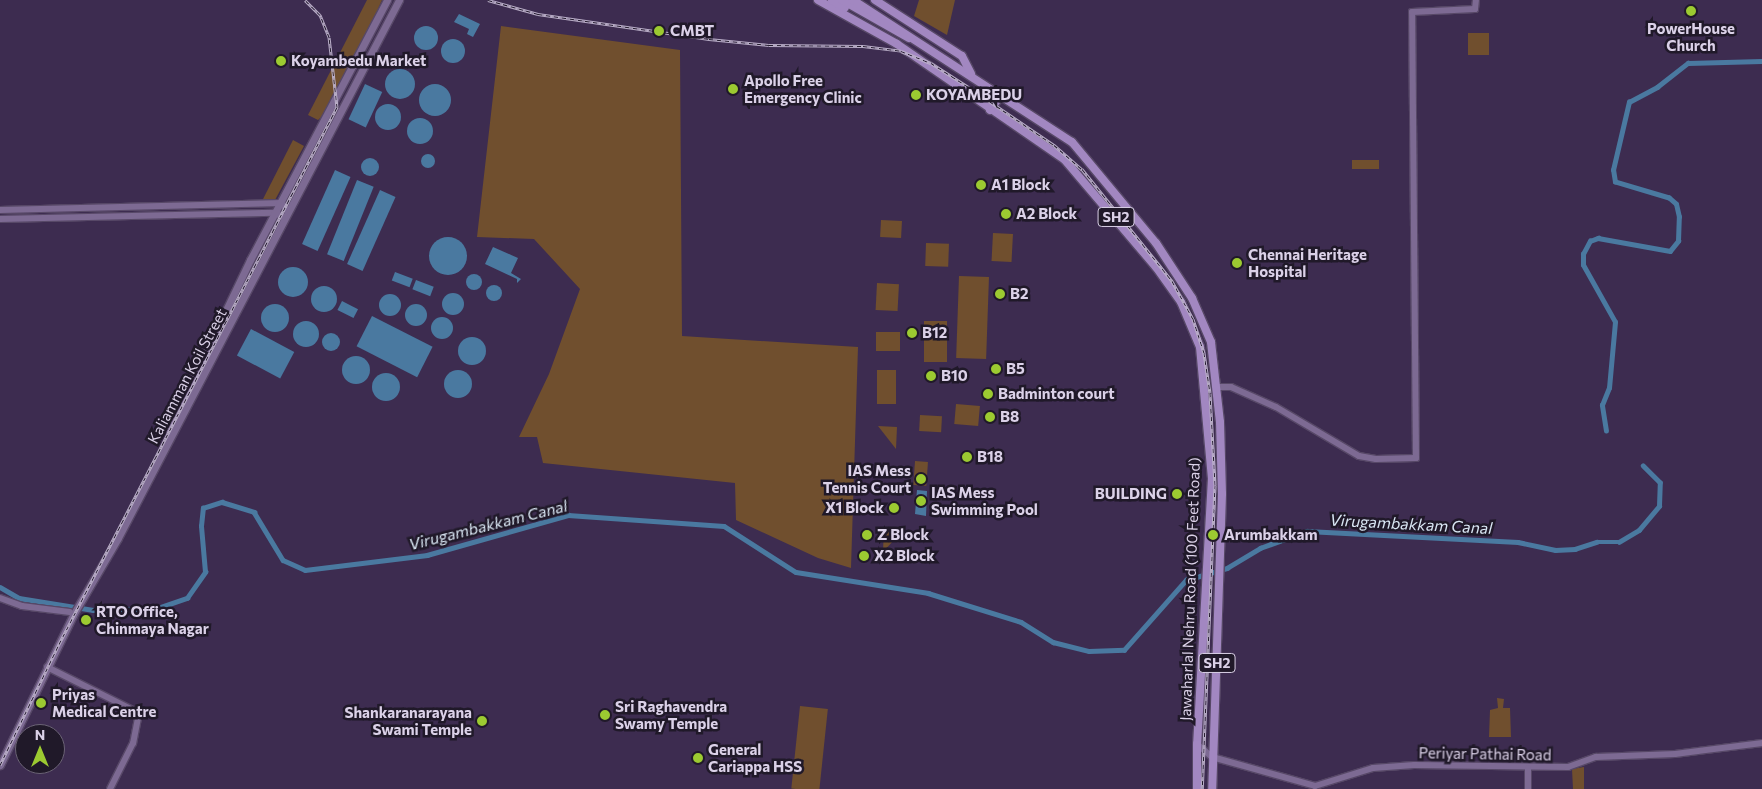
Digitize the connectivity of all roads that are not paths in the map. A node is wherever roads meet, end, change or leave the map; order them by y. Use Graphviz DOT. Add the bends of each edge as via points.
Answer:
graph roads {
  1 [pos="387,0"];
  2 [pos="398,0"];
  3 [pos="818,0"];
  4 [pos="832,0"];
  5 [pos="842,0"];
  6 [pos="853,0"];
  7 [pos="875,0"];
  8 [pos="1476,0"];
  9 [pos="913,38"];
  10 [pos="896,44"];
  11 [pos="971,76"];
  12 [pos="1001,95"];
  13 [pos="990,110"];
  14 [pos="282,203"];
  15 [pos="0,210"];
  16 [pos="274,212"];
  17 [pos="286,214"];
  18 [pos="0,219"];
  19 [pos="1218,387"];
  20 [pos="1206,550"];
  21 [pos="1221,550"];
  22 [pos="102,563"];
  23 [pos="0,598"];
  24 [pos="73,611"];
  25 [pos="47,667"];
  26 [pos="1762,743"];
  27 [pos="1197,744"];
  28 [pos="0,756"];
  29 [pos="1212,757"];
  30 [pos="0,765"];
  31 [pos="1528,768"];
  32 [pos="110,789"];
  33 [pos="1197,789"];
  34 [pos="1212,789"];
  35 [pos="1528,789"];
  1 -- 14 [label="main road, Kaliamman Koil Street"];
  2 -- 17 [label="main road, Kaliamman Koil Street"];
  3 -- 10 [label="main road, Jawaharlal Nehru Road (100 Feet Road) / SH2"];
  4 -- 10 [label="main road" via="892,36"];
  5 -- 9 [label="main road" via="901,36"];
  6 -- 9 [label="main road, Jawaharlal Nehru Road (100 Feet Road) / SH2"];
  7 -- 11 [label="main road" via="962,56"];
  8 -- 19 [label="street" via="1475,9 1412,12 1416,458 1359,456 1276,406 1231,387"];
  9 -- 11 [label="main road, Jawaharlal Nehru Road (100 Feet Road) / SH2"];
  10 -- 13 [label="main road, Jawaharlal Nehru Road (100 Feet Road) / SH2"];
  11 -- 12 [label="main road, Jawaharlal Nehru Road (100 Feet Road) / SH2"];
  12 -- 13 [label="main road"];
  12 -- 19 [label="main road, Jawaharlal Nehru Road (100 Feet Road) / SH2" via="1084,153 1156,243 1192,298 1211,342"];
  13 -- 20 [label="main road, Jawaharlal Nehru Road (100 Feet Road) / SH2" via="1064,159 1080,174 1181,302 1200,347 1205,382 1212,478"];
  14 -- 15 [label="street"];
  14 -- 16 [label="main road, Kaliamman Koil Street"];
  14 -- 17 [label="street"];
  16 -- 17 [label="street"];
  16 -- 18 [label="street"];
  16 -- 22 [label="main road, Kaliamman Koil Street"];
  17 -- 22 [label="main road, Kaliamman Koil Street"];
  19 -- 21 [label="main road, Jawaharlal Nehru Road (100 Feet Road) / SH2"];
  20 -- 21 [label="main road"];
  20 -- 27 [label="main road, Jawaharlal Nehru Road (100 Feet Road) / SH2"];
  21 -- 29 [label="main road, Jawaharlal Nehru Road (100 Feet Road) / SH2"];
  22 -- 24 [label="main road, Kaliamman Koil Street"];
  23 -- 24 [label="street" via="22,606"];
  24 -- 25 [label="main road, Kaliamman Koil Street"];
  24 -- 28 [label="main road, Kaliamman Koil Street"];
  25 -- 30 [label="main road, Kaliamman Koil Street"];
  25 -- 32 [label="street" via="139,713 133,743"];
  26 -- 31 [label="street, Periyar Pathai Road" via="1676,754 1596,758 1568,767"];
  27 -- 29 [label="street"];
  27 -- 33 [label="main road, Jawaharlal Nehru Road (100 Feet Road) / SH2"];
  29 -- 31 [label="street, Periyar Pathai Road" via="1315,786 1373,768 1451,765"];
  29 -- 34 [label="main road, Jawaharlal Nehru Road (100 Feet Road) / SH2"];
  31 -- 35 [label="street"];
}
